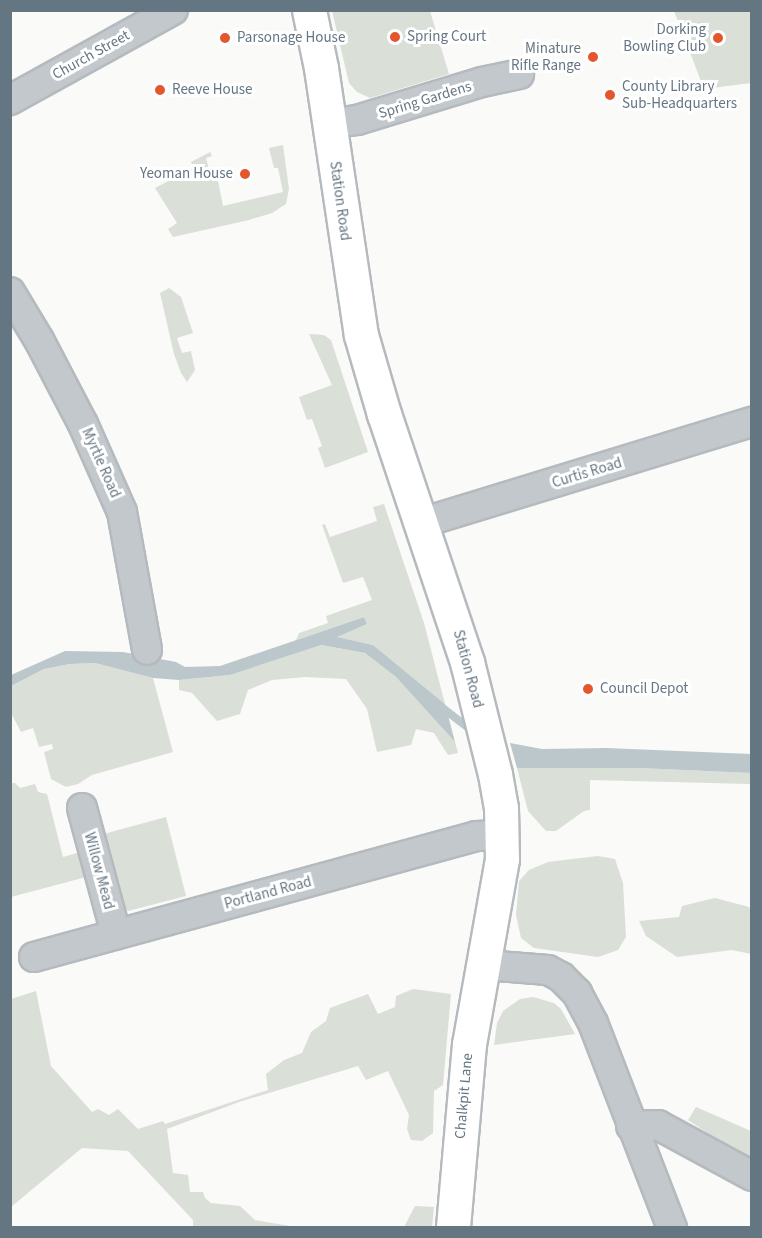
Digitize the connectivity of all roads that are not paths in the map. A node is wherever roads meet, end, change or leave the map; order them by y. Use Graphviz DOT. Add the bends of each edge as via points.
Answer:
graph roads {
  1 [pos="172,10"];
  2 [pos="309,10"];
  3 [pos="519,74"];
  4 [pos="10,100"];
  5 [pos="330,123"];
  6 [pos="10,292"];
  7 [pos="752,422"];
  8 [pos="421,523"];
  9 [pos="147,650"];
  10 [pos="82,808"];
  11 [pos="502,835"];
  12 [pos="116,934"];
  13 [pos="34,957"];
  14 [pos="485,965"];
  15 [pos="631,1126"];
  16 [pos="752,1176"];
  17 [pos="453,1227"];
  18 [pos="672,1227"];
  1 -- 4 [label="street, Church Street"];
  2 -- 5 [label="main road, Station Road"];
  3 -- 5 [label="street, Spring Gardens" via="357,120"];
  5 -- 8 [label="main road, Station Road" via="361,335"];
  6 -- 9 [label="street, Myrtle Road" via="84,424 122,512"];
  7 -- 8 [label="street, Curtis Road"];
  8 -- 11 [label="main road, Station Road" via="475,695 495,774"];
  10 -- 12 [label="street, Willow Mead"];
  11 -- 12 [label="street, Portland Road" via="476,836"];
  11 -- 14 [label="main road, Station Road" via="502,859"];
  12 -- 13 [label="street, Portland Road"];
  14 -- 15 [label="street" via="548,970 577,993 593,1023"];
  14 -- 17 [label="main road, Chalkpit Lane" via="465,1076"];
  15 -- 16 [label="street" via="658,1125"];
  15 -- 18 [label="street"];
}
